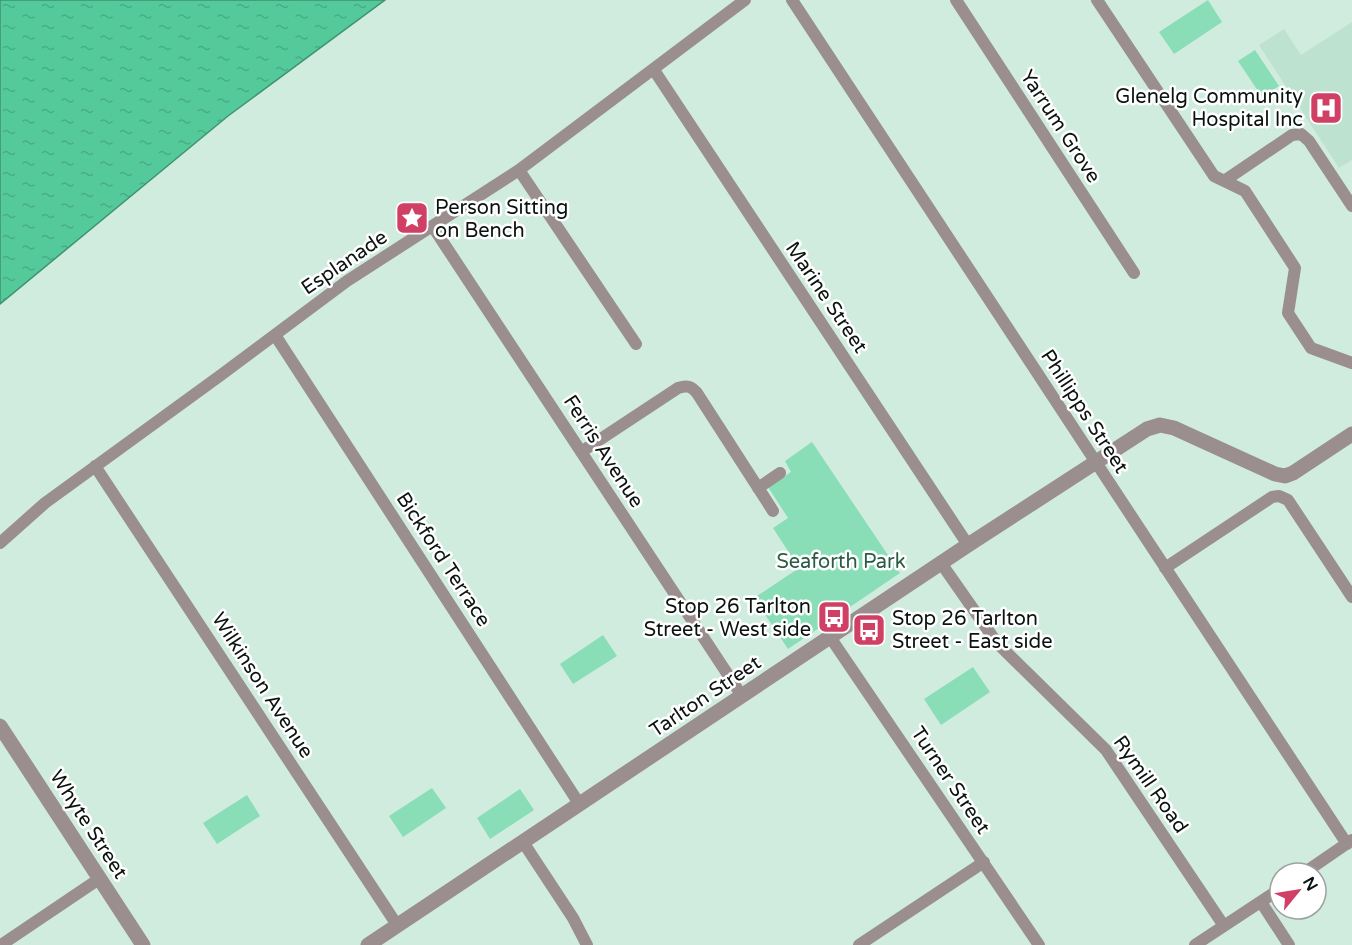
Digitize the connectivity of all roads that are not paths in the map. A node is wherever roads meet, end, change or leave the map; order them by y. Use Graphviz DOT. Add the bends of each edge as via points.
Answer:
graph roads {
  1 [pos="745,0"];
  2 [pos="792,0"];
  3 [pos="956,0"];
  4 [pos="1097,0"];
  5 [pos="654,70"];
  6 [pos="519,170"];
  7 [pos="1224,181"];
  8 [pos="1352,206"];
  9 [pos="433,227"];
  10 [pos="1134,273"];
  11 [pos="275,335"];
  12 [pos="636,344"];
  13 [pos="1352,363"];
  14 [pos="1352,434"];
  15 [pos="581,452"];
  16 [pos="1095,462"];
  17 [pos="95,466"];
  18 [pos="780,473"];
  19 [pos="758,488"];
  20 [pos="773,511"];
  21 [pos="0,543"];
  22 [pos="968,545"];
  23 [pos="941,563"];
  24 [pos="1165,568"];
  25 [pos="1352,597"];
  26 [pos="830,637"];
  27 [pos="742,696"];
  28 [pos="0,726"];
  29 [pos="580,805"];
  30 [pos="523,842"];
  31 [pos="1349,842"];
  32 [pos="1321,861"];
  33 [pos="984,862"];
  34 [pos="99,879"];
  35 [pos="1268,897"];
  36 [pos="1261,902"];
  37 [pos="398,925"];
  38 [pos="1224,926"];
  39 [pos="1,945"];
  40 [pos="143,945"];
  41 [pos="368,945"];
  42 [pos="587,945"];
  43 [pos="859,945"];
  44 [pos="1039,945"];
  45 [pos="1196,945"];
  46 [pos="1290,945"];
  1 -- 5 [label="street, Esplanade"];
  2 -- 16 [label="street, Phillipps Street"];
  3 -- 10 [label="street, Yarrum Grove"];
  4 -- 7 [label="street" via="1214,176"];
  5 -- 6 [label="street, Esplanade"];
  5 -- 22 [label="street, Marine Street"];
  6 -- 9 [label="street, Esplanade"];
  6 -- 12 [label="street"];
  7 -- 8 [label="street" via="1292,135 1301,134"];
  7 -- 13 [label="street" via="1245,191 1295,268 1288,313 1311,348"];
  9 -- 11 [label="street, Esplanade" via="347,281"];
  9 -- 15 [label="street, Ferris Avenue"];
  11 -- 17 [label="street, Esplanade"];
  11 -- 29 [label="street, Bickford Terrace"];
  14 -- 16 [label="street, Tarlton Street" via="1285,476 1160,425"];
  15 -- 19 [label="street" via="678,388 691,387"];
  15 -- 27 [label="street, Ferris Avenue"];
  16 -- 22 [label="street, Tarlton Street"];
  16 -- 24 [label="street, Phillipps Street"];
  17 -- 21 [label="street, Esplanade" via="45,502"];
  17 -- 37 [label="street, Wilkinson Avenue"];
  18 -- 19 [label="street"];
  19 -- 20 [label="street"];
  22 -- 23 [label="street, Tarlton Street"];
  23 -- 26 [label="street, Tarlton Street"];
  23 -- 38 [label="street, Rymill Road" via="998,644 1106,750"];
  24 -- 25 [label="street" via="1279,496 1288,501"];
  24 -- 31 [label="street, Phillipps Street"];
  26 -- 27 [label="street, Tarlton Street"];
  26 -- 33 [label="street, Turner Street"];
  27 -- 29 [label="street, Tarlton Street"];
  28 -- 34 [label="street, Whyte Street"];
  29 -- 30 [label="street, Tarlton Street"];
  30 -- 37 [label="street, Tarlton Street"];
  30 -- 42 [label="street"];
  31 -- 32 [label="street"];
  33 -- 43 [label="street"];
  33 -- 44 [label="street, Turner Street"];
  34 -- 39 [label="street"];
  34 -- 40 [label="street, Whyte Street"];
  35 -- 36 [label="street"];
  36 -- 38 [label="street"];
  36 -- 46 [label="street"];
  37 -- 41 [label="street, Tarlton Street"];
  38 -- 45 [label="street"];
}
